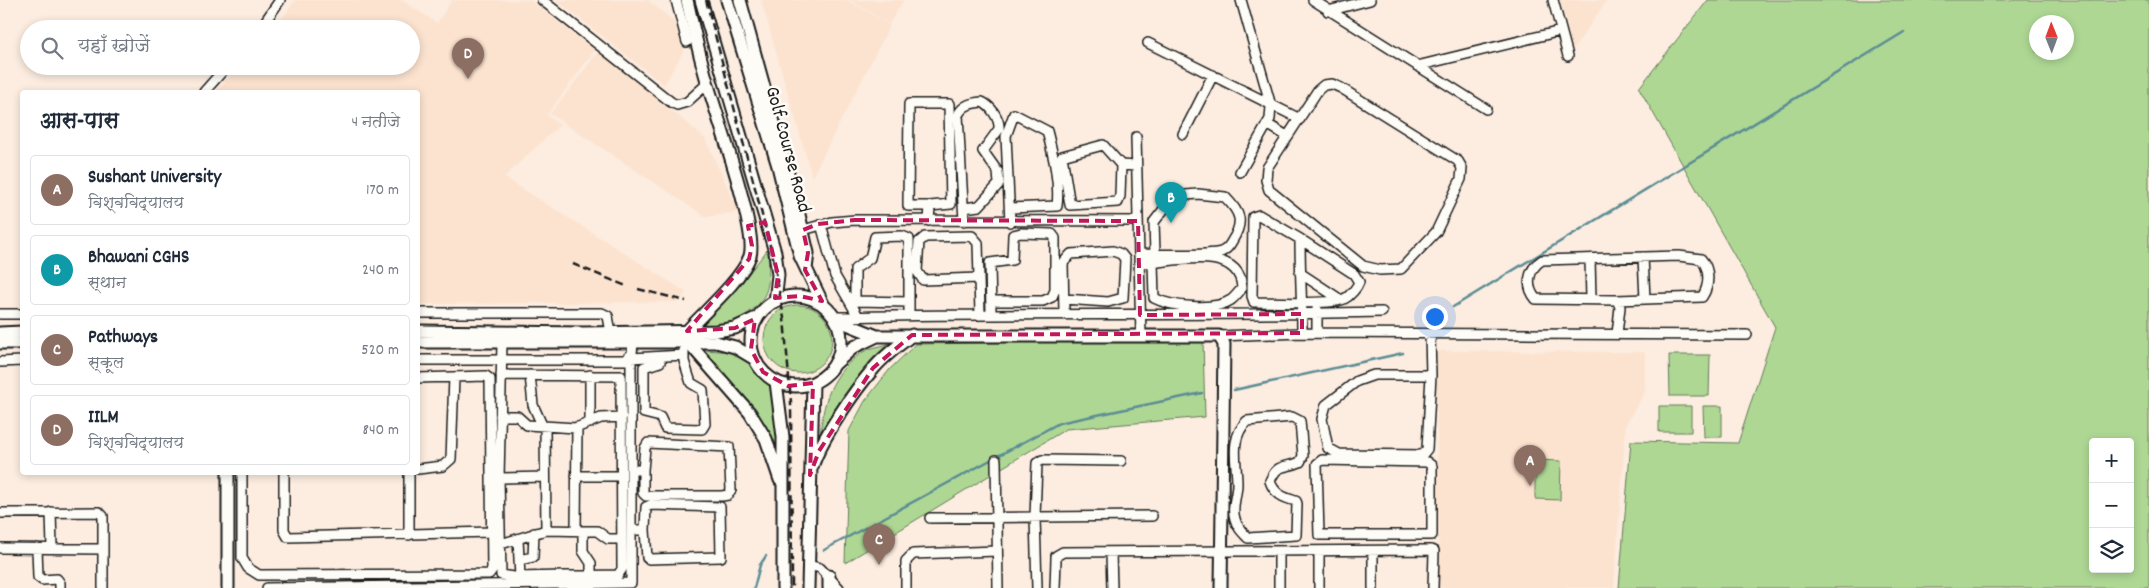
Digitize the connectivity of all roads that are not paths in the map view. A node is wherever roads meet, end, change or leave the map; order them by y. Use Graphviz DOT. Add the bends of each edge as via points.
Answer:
graph roads {
  1 [pos="280,0"];
  2 [pos="542,0"];
  3 [pos="676,0"];
  4 [pos="686,0"];
  5 [pos="700,0"];
  6 [pos="727,0"];
  7 [pos="740,0"];
  8 [pos="1241,0"];
  9 [pos="1313,0"];
  10 [pos="1370,0"];
  11 [pos="1553,0"];
  12 [pos="1328,11"];
  13 [pos="266,20"];
  14 [pos="1561,31"];
  15 [pos="687,42"];
  16 [pos="1148,43"];
  17 [pos="1568,56"];
  18 [pos="1417,66"];
  19 [pos="219,75"];
  20 [pos="1213,75"];
  21 [pos="708,83"];
  22 [pos="206,90"];
  23 [pos="1271,106"];
  24 [pos="1486,109"];
  25 [pos="1300,119"];
  26 [pos="1267,124"];
  27 [pos="1183,134"];
  28 [pos="1286,136"];
  29 [pos="1136,137"];
  30 [pos="1120,165"];
  31 [pos="1136,166"];
  32 [pos="1240,172"];
  33 [pos="930,206"];
  34 [pos="964,208"];
  35 [pos="1010,208"];
  36 [pos="929,221"];
  37 [pos="964,221"];
  38 [pos="1138,221"];
  39 [pos="765,222"];
  40 [pos="1010,222"];
  41 [pos="821,224"];
  42 [pos="748,226"];
  43 [pos="803,230"];
  44 [pos="1300,239"];
  45 [pos="1643,257"];
  46 [pos="1139,258"];
  47 [pos="1154,258"];
  48 [pos="1590,259"];
  49 [pos="806,270"];
  50 [pos="1300,273"];
  51 [pos="979,278"];
  52 [pos="1064,298"];
  53 [pos="1591,299"];
  54 [pos="1644,299"];
  55 [pos="1342,300"];
  56 [pos="1617,300"];
  57 [pos="991,301"];
  58 [pos="774,302"];
  59 [pos="909,302"];
  60 [pos="1302,302"];
  61 [pos="1317,302"];
  62 [pos="824,306"];
  63 [pos="1382,312"];
  64 [pos="420,313"];
  65 [pos="980,313"];
  66 [pos="991,313"];
  67 [pos="1064,313"];
  68 [pos="0,314"];
  69 [pos="20,314"];
  70 [pos="1302,314"];
  71 [pos="1317,314"];
  72 [pos="909,315"];
  73 [pos="1140,315"];
  74 [pos="858,316"];
  75 [pos="758,318"];
  76 [pos="836,318"];
  77 [pos="420,331"];
  78 [pos="0,332"];
  79 [pos="20,332"];
  80 [pos="611,333"];
  81 [pos="1302,333"];
  82 [pos="1317,333"];
  83 [pos="1617,334"];
  84 [pos="912,335"];
  85 [pos="1430,335"];
  86 [pos="1748,335"];
  87 [pos="877,336"];
  88 [pos="1141,336"];
  89 [pos="1219,336"];
  90 [pos="686,339"];
  91 [pos="420,342"];
  92 [pos="633,342"];
  93 [pos="0,343"];
  94 [pos="20,343"];
  95 [pos="502,343"];
  96 [pos="631,358"];
  97 [pos="684,358"];
  98 [pos="755,359"];
  99 [pos="420,360"];
  100 [pos="501,360"];
  101 [pos="20,361"];
  102 [pos="0,362"];
  103 [pos="835,364"];
  104 [pos="501,374"];
  105 [pos="530,375"];
  106 [pos="590,375"];
  107 [pos="1431,375"];
  108 [pos="454,377"];
  109 [pos="420,378"];
  110 [pos="776,382"];
  111 [pos="813,383"];
  112 [pos="500,416"];
  113 [pos="622,417"];
  114 [pos="590,424"];
  115 [pos="544,426"];
  116 [pos="577,428"];
  117 [pos="996,460"];
  118 [pos="1121,461"];
  119 [pos="420,469"];
  120 [pos="632,470"];
  121 [pos="643,470"];
  122 [pos="228,475"];
  123 [pos="242,475"];
  124 [pos="284,475"];
  125 [pos="409,475"];
  126 [pos="810,475"];
  127 [pos="1236,475"];
  128 [pos="576,476"];
  129 [pos="621,476"];
  130 [pos="545,477"];
  131 [pos="499,478"];
  132 [pos="1221,481"];
  133 [pos="1237,486"];
  134 [pos="783,497"];
  135 [pos="51,512"];
  136 [pos="0,513"];
  137 [pos="1152,516"];
  138 [pos="996,517"];
  139 [pos="1035,517"];
  140 [pos="930,518"];
  141 [pos="546,530"];
  142 [pos="632,530"];
  143 [pos="645,530"];
  144 [pos="579,531"];
  145 [pos="492,532"];
  146 [pos="534,533"];
  147 [pos="409,535"];
  148 [pos="1368,536"];
  149 [pos="1381,536"];
  150 [pos="621,539"];
  151 [pos="518,540"];
  152 [pos="0,543"];
  153 [pos="501,544"];
  154 [pos="0,548"];
  155 [pos="36,548"];
  156 [pos="52,548"];
  157 [pos="103,549"];
  158 [pos="997,551"];
  159 [pos="1319,551"];
  160 [pos="1374,551"];
  161 [pos="1279,552"];
  162 [pos="1111,553"];
  163 [pos="1222,553"];
  164 [pos="519,560"];
  165 [pos="808,565"];
  166 [pos="591,576"];
  167 [pos="520,577"];
  168 [pos="829,582"];
  169 [pos="60,588"];
  170 [pos="104,588"];
  171 [pos="228,588"];
  172 [pos="267,588"];
  173 [pos="328,588"];
  174 [pos="778,588"];
  175 [pos="783,588"];
  176 [pos="808,588"];
  177 [pos="838,588"];
  178 [pos="906,588"];
  179 [pos="998,588"];
  180 [pos="1037,588"];
  181 [pos="1055,588"];
  182 [pos="1112,588"];
  183 [pos="1221,588"];
  184 [pos="1279,588"];
  185 [pos="1320,588"];
  186 [pos="1374,588"];
  187 [pos="1433,588"];
  1 -- 13 [label="street"];
  2 -- 21 [label="street" via="671,102 687,102"];
  3 -- 15 [label="street"];
  4 -- 21 [label="main road"];
  5 -- 39 [label="main road"];
  6 -- 49 [label="main road, Golf Course Road"];
  7 -- 43 [label="main road"];
  8 -- 23 [label="street"];
  9 -- 12 [label="street"];
  10 -- 12 [label="street"];
  11 -- 14 [label="street"];
  12 -- 18 [label="street"];
  14 -- 17 [label="street"];
  14 -- 18 [label="street"];
  16 -- 20 [label="street"];
  18 -- 24 [label="street"];
  19 -- 22 [label="street"];
  20 -- 23 [label="street"];
  20 -- 27 [label="street"];
  21 -- 42 [label="main road"];
  23 -- 25 [label="street"];
  23 -- 26 [label="street"];
  25 -- 28 [label="street"];
  25 -- 28 [label="street" via="1318,90 1332,84 1458,161 1462,179 1436,232 1401,269 1380,270 1363,266 1269,190 1267,168"];
  26 -- 28 [label="street"];
  26 -- 32 [label="street"];
  29 -- 31 [label="street"];
  30 -- 30 [label="street" via="1118,202 1070,205 1062,156 1102,145"];
  30 -- 31 [label="street"];
  31 -- 38 [label="street"];
  33 -- 33 [label="street" via="951,204 949,104 909,104 908,206"];
  33 -- 36 [label="street"];
  34 -- 34 [label="street" via="979,206 997,188 1000,180 983,151 1000,125 982,102 967,105 958,115"];
  34 -- 37 [label="street"];
  35 -- 35 [label="street" via="1057,206 1058,196 1046,131 1014,114 1006,136"];
  35 -- 40 [label="street"];
  36 -- 37 [label="street"];
  36 -- 41 [label="street" via="856,220"];
  37 -- 40 [label="street"];
  38 -- 40 [label="street"];
  38 -- 46 [label="street"];
  39 -- 42 [label="main road"];
  39 -- 58 [label="main road" via="775,252 778,275"];
  41 -- 43 [label="street"];
  41 -- 74 [label="street" via="835,276"];
  42 -- 90 [label="main road" via="752,246 749,259"];
  43 -- 49 [label="main road" via="808,254"];
  44 -- 50 [label="street"];
  44 -- 55 [label="street" via="1358,277 1358,285"];
  44 -- 60 [label="street" via="1259,215 1251,219 1253,301"];
  45 -- 48 [label="street"];
  45 -- 54 [label="street"];
  45 -- 54 [label="street" via="1694,256 1701,259 1707,266 1708,288 1702,297"];
  46 -- 47 [label="street"];
  46 -- 73 [label="street"];
  47 -- 47 [label="street" via="1219,260 1232,265 1239,273 1242,288 1231,300 1219,304 1174,305 1162,302 1154,298"];
  47 -- 47 [label="street" via="1222,252 1240,228 1239,218 1224,197 1174,196 1154,222"];
  48 -- 53 [label="street"];
  48 -- 53 [label="street" via="1542,260 1530,272 1530,292 1536,299"];
  49 -- 62 [label="main road, Golf Course Road"];
  50 -- 55 [label="street"];
  50 -- 60 [label="street"];
  51 -- 51 [label="street" via="978,243 972,236 925,237 919,242 917,271 923,280"];
  51 -- 65 [label="street"];
  52 -- 52 [label="street" via="1063,263 1071,254 1113,251 1125,259 1123,298 1108,302"];
  52 -- 67 [label="street"];
  53 -- 56 [label="street"];
  54 -- 56 [label="street"];
  55 -- 61 [label="street"];
  56 -- 83 [label="street" via="1620,307"];
  57 -- 57 [label="street" via="990,263 1012,260 1013,235 1052,234 1055,238 1052,297 1043,301"];
  57 -- 66 [label="street"];
  58 -- 62 [label="main road" via="800,296"];
  58 -- 75 [label="main road"];
  59 -- 59 [label="street" via="909,239 902,236 875,237 871,255 855,269 855,301"];
  59 -- 72 [label="street"];
  60 -- 61 [label="street"];
  60 -- 70 [label="street"];
  61 -- 71 [label="street"];
  62 -- 76 [label="main road"];
  63 -- 71 [label="street"];
  64 -- 80 [label="street" via="602,313 610,320"];
  65 -- 66 [label="street"];
  65 -- 72 [label="street"];
  66 -- 67 [label="street"];
  67 -- 73 [label="street"];
  68 -- 69 [label="street"];
  70 -- 71 [label="street"];
  70 -- 73 [label="street"];
  70 -- 81 [label="street"];
  71 -- 82 [label="street"];
  72 -- 74 [label="street"];
  73 -- 88 [label="street"];
  74 -- 76 [label="street"];
  75 -- 90 [label="main road" via="735,328"];
  75 -- 98 [label="main road" via="751,338"];
  76 -- 87 [label="main road"];
  76 -- 103 [label="main road" via="841,343"];
  77 -- 80 [label="main road"];
  78 -- 79 [label="main road"];
  80 -- 90 [label="main road"];
  81 -- 82 [label="street"];
  81 -- 89 [label="street"];
  82 -- 85 [label="street"];
  83 -- 85 [label="street"];
  83 -- 86 [label="street"];
  84 -- 87 [label="main road"];
  84 -- 88 [label="main road"];
  84 -- 126 [label="main road" via="873,368 819,451"];
  85 -- 107 [label="street"];
  87 -- 103 [label="main road" via="854,347"];
  88 -- 89 [label="main road"];
  89 -- 132 [label="main road" via="1224,344"];
  90 -- 92 [label="main road"];
  90 -- 97 [label="street"];
  90 -- 98 [label="main road" via="735,347"];
  90 -- 134 [label="main road" via="750,413 766,439"];
  91 -- 95 [label="main road"];
  92 -- 95 [label="main road"];
  92 -- 96 [label="street"];
  93 -- 94 [label="main road"];
  95 -- 100 [label="street"];
  96 -- 97 [label="street"];
  96 -- 100 [label="street"];
  96 -- 120 [label="street"];
  97 -- 97 [label="street" via="691,383 703,390 705,424 702,429 664,428 660,417 647,415 643,408 646,364"];
  98 -- 110 [label="main road" via="763,372"];
  99 -- 100 [label="street"];
  100 -- 104 [label="street"];
  101 -- 102 [label="street"];
  103 -- 111 [label="main road"];
  104 -- 105 [label="street"];
  104 -- 112 [label="street"];
  105 -- 106 [label="street"];
  105 -- 115 [label="street" via="533,405"];
  106 -- 113 [label="street" via="621,376"];
  106 -- 114 [label="street"];
  107 -- 107 [label="street" via="1374,375 1357,381 1326,405 1322,420 1328,448 1339,454 1422,455 1426,449"];
  108 -- 109 [label="street"];
  108 -- 119 [label="street" via="451,460 443,466"];
  108 -- 145 [label="street" via="486,376 490,379"];
  110 -- 111 [label="main road" via="788,386"];
  110 -- 134 [label="main road" via="783,437"];
  111 -- 126 [label="main road"];
  112 -- 115 [label="street" via="517,416 528,425"];
  112 -- 131 [label="street"];
  113 -- 114 [label="street" via="601,418"];
  113 -- 129 [label="street"];
  114 -- 116 [label="street"];
  115 -- 116 [label="street"];
  115 -- 130 [label="street"];
  116 -- 128 [label="street"];
  117 -- 138 [label="street"];
  118 -- 139 [label="street" via="1042,460 1037,463"];
  120 -- 121 [label="street"];
  120 -- 142 [label="street"];
  121 -- 121 [label="street" via="643,493 646,496 722,496 731,490 729,447 648,443"];
  122 -- 171 [label="main road"];
  123 -- 145 [label="street" via="242,558 248,568 259,575 487,574 492,570"];
  124 -- 147 [label="street" via="286,536"];
  125 -- 147 [label="street"];
  126 -- 165 [label="main road"];
  127 -- 132 [label="street"];
  127 -- 133 [label="street"];
  127 -- 133 [label="street" via="1233,458 1239,429 1247,421 1292,418 1300,421 1303,456 1300,462 1283,465 1270,481 1276,492 1296,501 1296,535 1248,538 1240,531 1235,519 1233,508"];
  128 -- 129 [label="street"];
  128 -- 144 [label="street"];
  129 -- 150 [label="street"];
  130 -- 131 [label="street"];
  130 -- 141 [label="street"];
  131 -- 153 [label="street"];
  132 -- 133 [label="street"];
  132 -- 163 [label="main road"];
  134 -- 174 [label="main road" via="778,515"];
  134 -- 175 [label="main road"];
  135 -- 136 [label="street"];
  135 -- 156 [label="street"];
  135 -- 157 [label="street" via="99,512 103,516"];
  137 -- 139 [label="street"];
  138 -- 139 [label="street"];
  138 -- 140 [label="street"];
  138 -- 158 [label="street"];
  139 -- 180 [label="street"];
  141 -- 144 [label="street"];
  141 -- 146 [label="street"];
  142 -- 143 [label="street"];
  142 -- 173 [label="street" via="632,579 629,584"];
  143 -- 143 [label="street" via="646,507 720,506 720,557 649,559"];
  144 -- 150 [label="street" via="597,531 608,539"];
  144 -- 166 [label="street" via="583,551 591,563"];
  145 -- 147 [label="street"];
  146 -- 151 [label="street"];
  146 -- 164 [label="street" via="533,557"];
  148 -- 149 [label="street"];
  148 -- 149 [label="street" via="1319,535 1319,461 1427,462 1432,466 1432,535"];
  148 -- 160 [label="street"];
  149 -- 160 [label="street"];
  150 -- 166 [label="street" via="621,573"];
  151 -- 153 [label="street"];
  151 -- 164 [label="street"];
  152 -- 154 [label="street"];
  153 -- 167 [label="street" via="502,575"];
  154 -- 155 [label="street"];
  155 -- 156 [label="street"];
  155 -- 169 [label="street" via="38,577 42,580 57,579"];
  156 -- 157 [label="street"];
  157 -- 170 [label="street"];
  158 -- 178 [label="street" via="913,554 906,561"];
  158 -- 179 [label="street"];
  159 -- 160 [label="street"];
  159 -- 161 [label="street"];
  159 -- 185 [label="street"];
  160 -- 186 [label="street"];
  160 -- 187 [label="street" via="1434,551"];
  161 -- 163 [label="street"];
  161 -- 184 [label="street"];
  162 -- 163 [label="street"];
  162 -- 181 [label="street" via="1059,553"];
  162 -- 182 [label="street"];
  163 -- 183 [label="main road"];
  164 -- 167 [label="street"];
  165 -- 168 [label="street" via="820,568"];
  165 -- 176 [label="main road"];
  166 -- 167 [label="street"];
  168 -- 177 [label="street"];
  172 -- 173 [label="street"];
}
